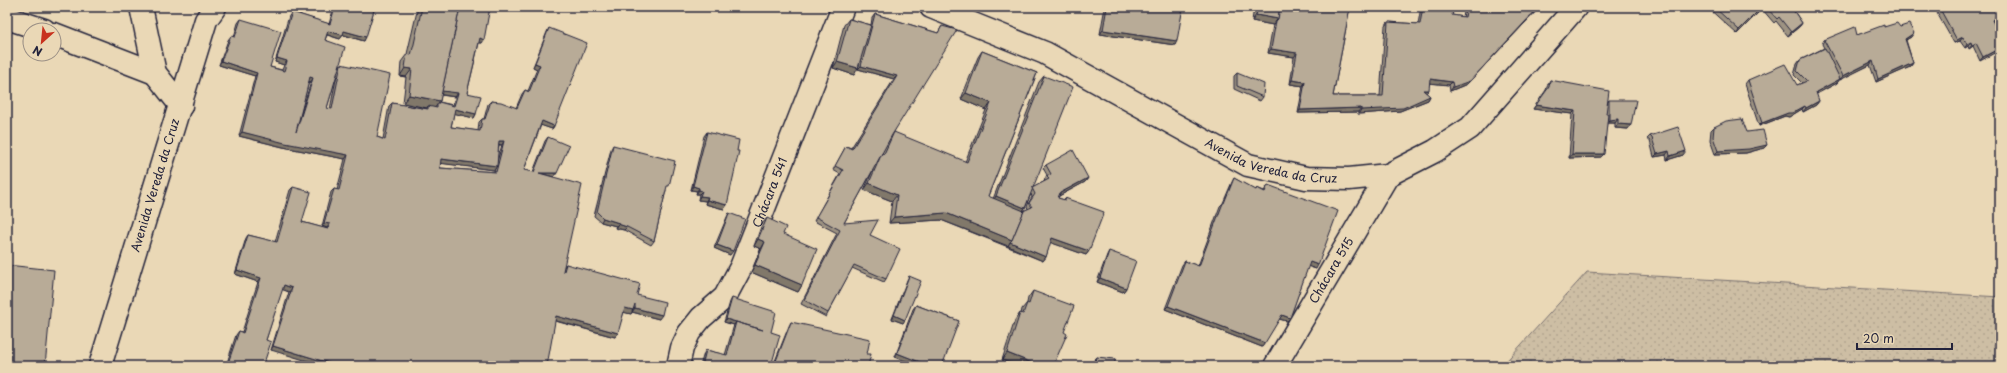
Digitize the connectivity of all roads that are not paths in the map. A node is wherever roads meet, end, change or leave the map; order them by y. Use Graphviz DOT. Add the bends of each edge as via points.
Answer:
graph roads {
  1 [pos="141,7"];
  2 [pos="215,7"];
  3 [pos="843,7"];
  4 [pos="931,7"];
  5 [pos="1576,7"];
  6 [pos="7,18"];
  7 [pos="22,23"];
  8 [pos="62,37"];
  9 [pos="154,73"];
  10 [pos="181,106"];
  11 [pos="1388,175"];
  12 [pos="100,366"];
  13 [pos="678,366"];
  14 [pos="1275,366"];
  1 -- 9 [label="street"];
  2 -- 10 [label="street, Avenida Vereda da Cruz" via="206,20"];
  3 -- 13 [label="street, Chácara 541" via="741,267 725,297 701,318 689,333"];
  4 -- 11 [label="street, Avenida Vereda da Cruz" via="1045,53 1248,165 1306,178 1349,179"];
  5 -- 11 [label="street, Avenida Vereda da Cruz" via="1470,128 1436,151"];
  6 -- 7 [label="street"];
  8 -- 9 [label="street"];
  9 -- 10 [label="street"];
  10 -- 12 [label="street, Avenida Vereda da Cruz"];
  11 -- 14 [label="street, Chácara 515"];
}
